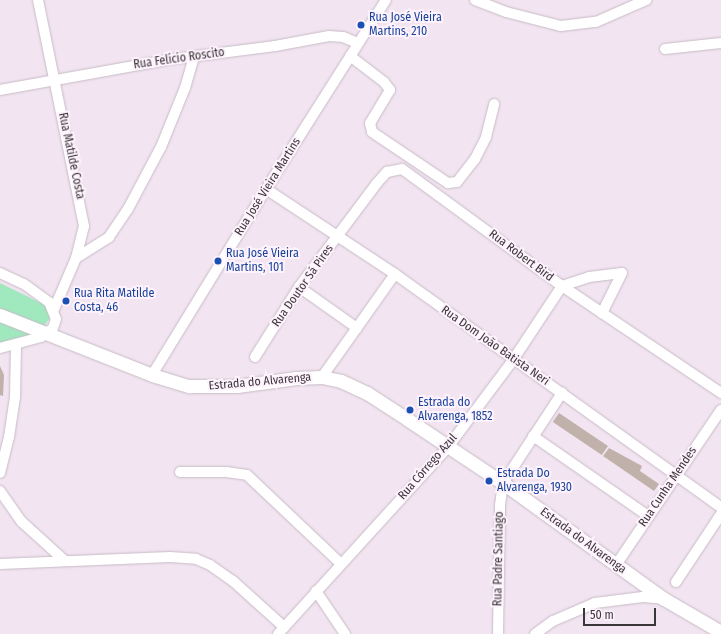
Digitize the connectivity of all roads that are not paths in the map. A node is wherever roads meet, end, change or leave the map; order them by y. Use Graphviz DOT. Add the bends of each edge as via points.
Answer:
graph roads {
  1 [pos="38,0"];
  2 [pos="386,0"];
  3 [pos="475,0"];
  4 [pos="646,0"];
  5 [pos="358,43"];
  6 [pos="721,43"];
  7 [pos="665,48"];
  8 [pos="194,56"];
  9 [pos="350,56"];
  10 [pos="55,80"];
  11 [pos="0,90"];
  12 [pos="494,104"];
  13 [pos="266,188"];
  14 [pos="339,236"];
  15 [pos="76,258"];
  16 [pos="0,272"];
  17 [pos="395,274"];
  18 [pos="562,286"];
  19 [pos="300,287"];
  20 [pos="54,309"];
  21 [pos="602,313"];
  22 [pos="0,315"];
  23 [pos="357,328"];
  24 [pos="48,332"];
  25 [pos="16,346"];
  26 [pos="0,348"];
  27 [pos="256,357"];
  28 [pos="513,360"];
  29 [pos="152,375"];
  30 [pos="322,377"];
  31 [pos="562,393"];
  32 [pos="721,393"];
  33 [pos="721,410"];
  34 [pos="533,436"];
  35 [pos="448,447"];
  36 [pos="180,472"];
  37 [pos="0,473"];
  38 [pos="677,475"];
  39 [pos="503,483"];
  40 [pos="0,491"];
  41 [pos="721,507"];
  42 [pos="721,514"];
  43 [pos="648,516"];
  44 [pos="65,561"];
  45 [pos="0,564"];
  46 [pos="341,564"];
  47 [pos="616,565"];
  48 [pos="676,582"];
  49 [pos="643,584"];
  50 [pos="316,591"];
  51 [pos="626,598"];
  52 [pos="664,599"];
  53 [pos="710,630"];
  54 [pos="281,631"];
  55 [pos="721,632"];
  56 [pos="345,634"];
  57 [pos="498,634"];
  58 [pos="535,634"];
  1 -- 10 [label="street, Rua Matilde Costa"];
  2 -- 5 [label="street, Rua José Vieira Martins"];
  3 -- 4 [label="street" via="513,14 561,26 596,22"];
  5 -- 8 [label="street, Rua Felício Roscito" via="343,37 329,36"];
  5 -- 9 [label="street, Rua José Vieira Martins"];
  6 -- 7 [label="street"];
  8 -- 10 [label="street, Rua Felício Roscito"];
  8 -- 15 [label="street" via="185,88 162,147 128,209 109,237"];
  9 -- 12 [label="street" via="384,82 390,90 370,123 372,132 448,183 457,182 475,159 486,137"];
  9 -- 13 [label="street, Rua José Vieira Martins"];
  10 -- 11 [label="street, Rua Felício Roscito"];
  10 -- 15 [label="street, Rua Matilde Costa" via="83,209 84,226"];
  13 -- 14 [label="street, Rua Dom João Batista Neri"];
  13 -- 29 [label="street, Rua José Vieira Martins"];
  14 -- 17 [label="street, Rua Dom João Batista Neri"];
  14 -- 18 [label="street, Rua Robert Bird" via="387,172 402,169"];
  14 -- 19 [label="street, Rua Doutor Sá Pires"];
  15 -- 20 [label="street, Rua Matilde Costa"];
  16 -- 20 [label="street" via="37,293"];
  17 -- 23 [label="street"];
  17 -- 28 [label="street, Rua Dom João Batista Neri"];
  18 -- 21 [label="street, Rua Robert Bird"];
  18 -- 21 [label="street" via="589,277 622,273"];
  18 -- 28 [label="street, Rua Córrego Azul"];
  19 -- 23 [label="street"];
  19 -- 27 [label="street, Rua Doutor Sá Pires"];
  20 -- 24 [label="street, Rua Matilde Costa" via="55,323"];
  21 -- 32 [label="street, Rua Robert Bird"];
  22 -- 24 [label="main road, Estrada do Alvarenga"];
  23 -- 30 [label="street"];
  24 -- 25 [label="street" via="42,337"];
  24 -- 29 [label="main road, Estrada do Alvarenga"];
  25 -- 26 [label="street"];
  25 -- 37 [label="street" via="15,397"];
  28 -- 31 [label="street, Rua Dom João Batista Neri"];
  28 -- 35 [label="street, Rua Córrego Azul"];
  29 -- 30 [label="main road, Estrada do Alvarenga" via="189,386 212,388 270,380"];
  30 -- 35 [label="main road, Estrada do Alvarenga" via="341,381 367,393"];
  31 -- 34 [label="street"];
  31 -- 38 [label="street, Rua Dom João Batista Neri"];
  33 -- 38 [label="street, Rua Cunha Mendes"];
  34 -- 39 [label="street"];
  34 -- 43 [label="street"];
  35 -- 39 [label="main road, Estrada do Alvarenga"];
  35 -- 46 [label="street, Rua Córrego Azul"];
  36 -- 46 [label="street" via="226,472 248,475"];
  38 -- 41 [label="street, Rua Dom João Batista Neri"];
  38 -- 43 [label="street, Rua Cunha Mendes"];
  39 -- 47 [label="main road, Estrada do Alvarenga"];
  39 -- 57 [label="street, Rua Padre Santiago" via="500,505"];
  40 -- 44 [label="street" via="22,522"];
  42 -- 48 [label="street"];
  43 -- 47 [label="street, Rua Cunha Mendes"];
  44 -- 45 [label="street"];
  44 -- 54 [label="street" via="170,557 196,560 210,565 233,581"];
  46 -- 50 [label="street, Rua Córrego Azul"];
  47 -- 49 [label="main road, Estrada do Alvarenga"];
  49 -- 51 [label="street" via="639,592"];
  49 -- 52 [label="main road, Estrada do Alvarenga"];
  50 -- 54 [label="street, Rua Córrego Azul"];
  50 -- 56 [label="street"];
  51 -- 52 [label="street"];
  51 -- 58 [label="street" via="574,610"];
  52 -- 53 [label="main road, Estrada do Alvarenga"];
  53 -- 55 [label="main road, Estrada do Alvarenga"];
}
